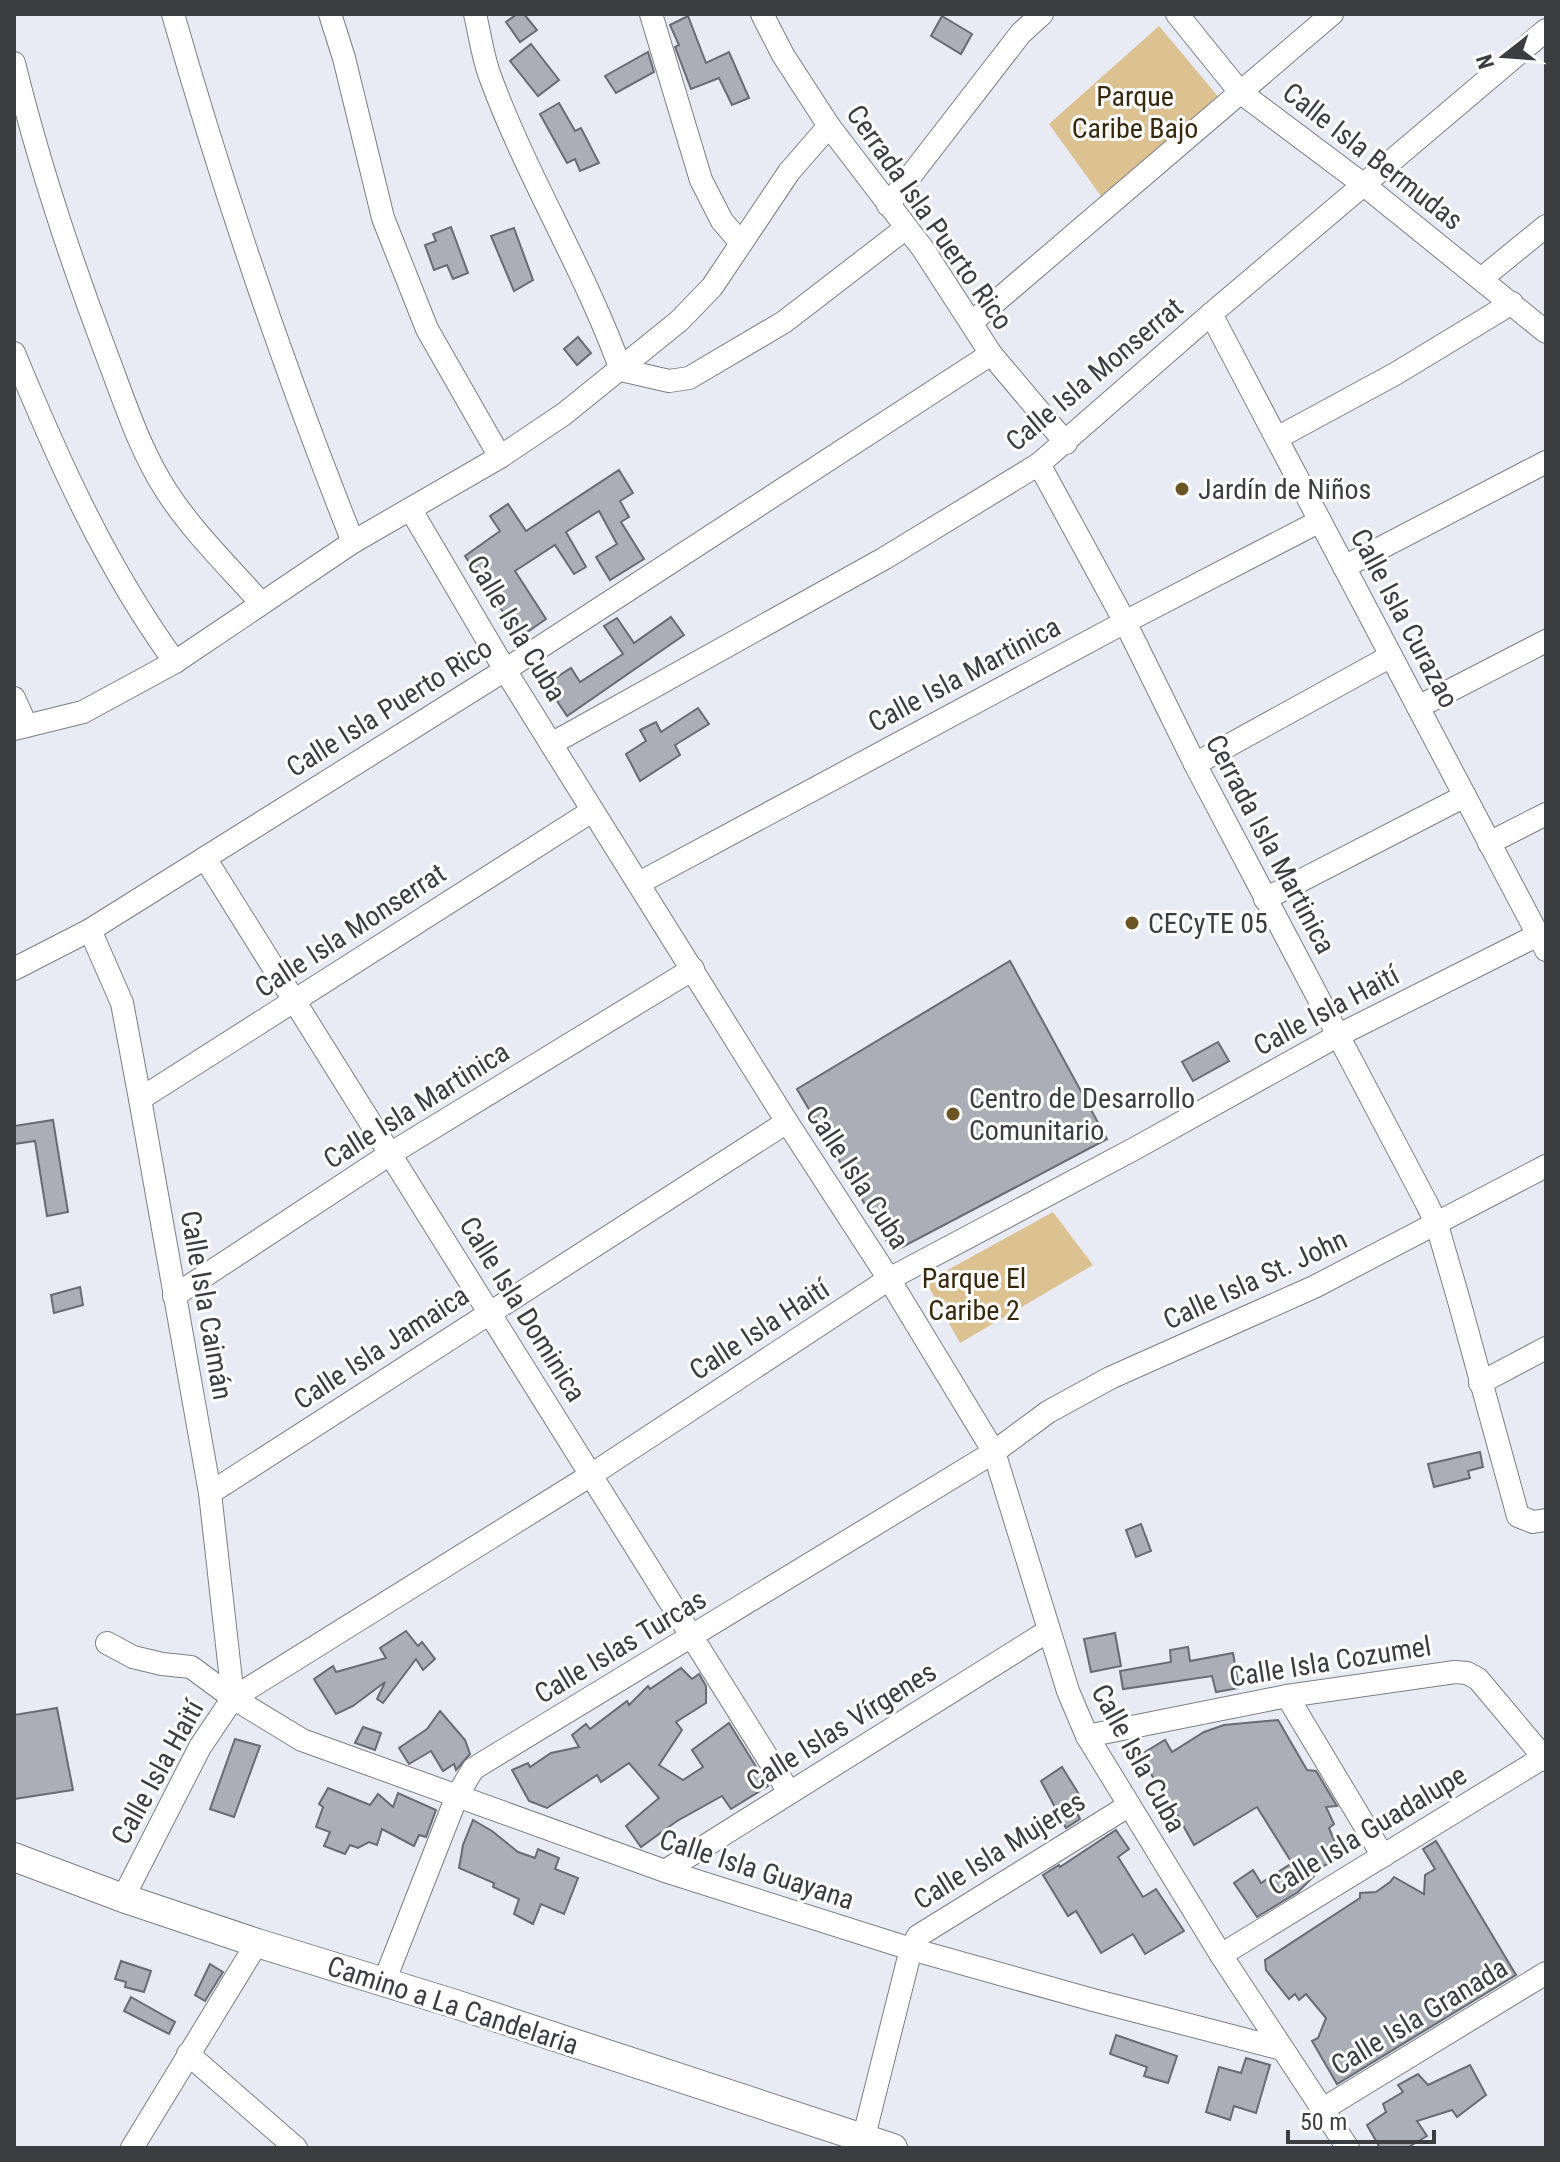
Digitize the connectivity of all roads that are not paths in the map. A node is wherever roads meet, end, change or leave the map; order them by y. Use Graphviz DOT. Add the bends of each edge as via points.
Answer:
graph roads {
  1 [pos="173,14"];
  2 [pos="330,14"];
  3 [pos="475,14"];
  4 [pos="651,14"];
  5 [pos="762,14"];
  6 [pos="1042,14"];
  7 [pos="1177,14"];
  8 [pos="1332,14"];
  9 [pos="1546,30"];
  10 [pos="14,63"];
  11 [pos="1240,92"];
  12 [pos="829,126"];
  13 [pos="1364,185"];
  14 [pos="888,205"];
  15 [pos="1546,226"];
  16 [pos="906,228"];
  17 [pos="741,243"];
  18 [pos="1481,279"];
  19 [pos="1512,303"];
  20 [pos="1211,314"];
  21 [pos="972,322"];
  22 [pos="1546,332"];
  23 [pos="14,353"];
  24 [pos="991,354"];
  25 [pos="621,370"];
  26 [pos="1277,438"];
  27 [pos="1066,443"];
  28 [pos="500,457"];
  29 [pos="1546,462"];
  30 [pos="1039,464"];
  31 [pos="411,510"];
  32 [pos="1320,521"];
  33 [pos="353,542"];
  34 [pos="1344,567"];
  35 [pos="261,603"];
  36 [pos="1125,622"];
  37 [pos="1546,641"];
  38 [pos="1391,656"];
  39 [pos="175,662"];
  40 [pos="505,670"];
  41 [pos="14,698"];
  42 [pos="1418,707"];
  43 [pos="20,727"];
  44 [pos="551,744"];
  45 [pos="1195,764"];
  46 [pos="1465,796"];
  47 [pos="592,811"];
  48 [pos="1546,814"];
  49 [pos="1489,843"];
  50 [pos="205,858"];
  51 [pos="639,883"];
  52 [pos="1265,899"];
  53 [pos="90,930"];
  54 [pos="1542,942"];
  55 [pos="14,969"];
  56 [pos="693,969"];
  57 [pos="295,1001"];
  58 [pos="1339,1035"];
  59 [pos="140,1099"];
  60 [pos="787,1122"];
  61 [pos="390,1154"];
  62 [pos="1546,1166"];
  63 [pos="1437,1225"];
  64 [pos="889,1279"];
  65 [pos="174,1296"];
  66 [pos="490,1313"];
  67 [pos="1546,1348"];
  68 [pos="1480,1383"];
  69 [pos="994,1452"];
  70 [pos="591,1475"];
  71 [pos="210,1493"];
  72 [pos="1539,1521"];
  73 [pos="1048,1631"];
  74 [pos="692,1637"];
  75 [pos="107,1643"];
  76 [pos="1287,1696"];
  77 [pos="233,1698"];
  78 [pos="1087,1736"];
  79 [pos="1545,1758"];
  80 [pos="789,1792"];
  81 [pos="457,1796"];
  82 [pos="1128,1806"];
  83 [pos="1383,1856"];
  84 [pos="14,1857"];
  85 [pos="665,1871"];
  86 [pos="123,1898"];
  87 [pos="257,1943"];
  88 [pos="911,1949"];
  89 [pos="1221,1955"];
  90 [pos="1546,1973"];
  91 [pos="384,1982"];
  92 [pos="1282,2049"];
  93 [pos="188,2054"];
  94 [pos="1323,2109"];
  95 [pos="863,2140"];
  96 [pos="132,2148"];
  97 [pos="296,2148"];
  98 [pos="893,2148"];
  99 [pos="1348,2148"];
  1 -- 33 [label="street" via="242,239 300,409"];
  2 -- 28 [label="street" via="383,218 427,329"];
  3 -- 25 [label="street" via="489,76 603,320"];
  4 -- 17 [label="street" via="701,180 722,221"];
  5 -- 12 [label="street, Cerrada Isla Puerto Rico"];
  6 -- 14 [label="street" via="1021,33"];
  7 -- 11 [label="street, Calle Isla Bermudas"];
  8 -- 11 [label="street"];
  9 -- 13 [label="street, Calle Isla Monserrat"];
  10 -- 35 [label="street" via="31,133 87,302 143,451 168,494"];
  11 -- 13 [label="street, Calle Isla Bermudas"];
  11 -- 21 [label="street"];
  12 -- 14 [label="street, Cerrada Isla Puerto Rico"];
  12 -- 17 [label="street" via="789,172"];
  13 -- 18 [label="street, Calle Isla Bermudas"];
  13 -- 20 [label="street, Calle Isla Monserrat"];
  14 -- 16 [label="street, Cerrada Isla Puerto Rico"];
  15 -- 18 [label="street"];
  16 -- 21 [label="street, Cerrada Isla Puerto Rico"];
  16 -- 25 [label="street" via="784,322 689,378 669,381"];
  17 -- 25 [label="street" via="712,287"];
  18 -- 19 [label="street, Calle Isla Bermudas"];
  19 -- 22 [label="street, Calle Isla Bermudas"];
  19 -- 26 [label="street"];
  20 -- 26 [label="street, Calle Isla Curazao"];
  20 -- 27 [label="street, Calle Isla Monserrat"];
  21 -- 24 [label="street, Cerrada Isla Puerto Rico"];
  23 -- 39 [label="street" via="104,553"];
  24 -- 27 [label="street, Cerrada Isla Puerto Rico"];
  24 -- 40 [label="street, Calle Isla Puerto Rico"];
  25 -- 28 [label="street"];
  26 -- 32 [label="street, Calle Isla Curazao"];
  27 -- 30 [label="street, Calle Isla Monserrat"];
  28 -- 31 [label="street"];
  29 -- 34 [label="street"];
  30 -- 36 [label="street, Cerrada Isla Martinica"];
  30 -- 44 [label="street, Calle Isla Monserrat" via="885,558"];
  31 -- 33 [label="street"];
  31 -- 40 [label="street, Calle Isla Cuba"];
  32 -- 34 [label="street, Calle Isla Curazao"];
  32 -- 36 [label="street, Calle Isla Martinica"];
  33 -- 35 [label="street"];
  34 -- 38 [label="street, Calle Isla Curazao"];
  35 -- 39 [label="street"];
  36 -- 45 [label="street, Cerrada Isla Martinica"];
  36 -- 51 [label="street, Calle Isla Martinica"];
  37 -- 42 [label="street"];
  38 -- 42 [label="street, Calle Isla Curazao"];
  38 -- 45 [label="street"];
  39 -- 43 [label="street" via="83,712"];
  40 -- 44 [label="street, Calle Isla Cuba"];
  40 -- 50 [label="street, Calle Isla Puerto Rico"];
  41 -- 43 [label="street"];
  42 -- 46 [label="street, Calle Isla Curazao"];
  44 -- 47 [label="street, Calle Isla Cuba"];
  45 -- 52 [label="street, Cerrada Isla Martinica"];
  46 -- 49 [label="street, Calle Isla Curazao"];
  46 -- 52 [label="street"];
  47 -- 51 [label="street, Calle Isla Cuba"];
  47 -- 57 [label="street, Calle Isla Monserrat"];
  48 -- 49 [label="street"];
  49 -- 54 [label="street, Calle Isla Curazao"];
  50 -- 53 [label="street, Calle Isla Puerto Rico"];
  50 -- 57 [label="street, Calle Isla Dominica"];
  51 -- 56 [label="street, Calle Isla Cuba"];
  52 -- 58 [label="street, Cerrada Isla Martinica"];
  53 -- 55 [label="street, Calle Isla Puerto Rico"];
  53 -- 59 [label="street, Calle Isla Caimán" via="122,1003"];
  54 -- 58 [label="street, Calle Isla Haití"];
  56 -- 60 [label="street, Calle Isla Cuba"];
  56 -- 61 [label="street, Calle Isla Martinica"];
  57 -- 59 [label="street, Calle Isla Monserrat"];
  57 -- 61 [label="street, Calle Isla Dominica"];
  58 -- 63 [label="street, Cerrada Isla Martinica"];
  58 -- 64 [label="street, Calle Isla Haití"];
  59 -- 65 [label="street, Calle Isla Caimán"];
  60 -- 64 [label="street, Calle Isla Cuba"];
  60 -- 66 [label="street, Calle Isla Jamaica"];
  61 -- 65 [label="street, Calle Isla Martinica"];
  61 -- 66 [label="street, Calle Isla Dominica"];
  62 -- 63 [label="street, Calle Isla St. John"];
  63 -- 68 [label="street, Cerrada Isla Martinica"];
  63 -- 69 [label="street, Calle Isla St. John" via="1314,1287 1110,1378 1048,1412"];
  64 -- 69 [label="street, Calle Isla Cuba"];
  64 -- 70 [label="street, Calle Isla Haití"];
  65 -- 71 [label="street, Calle Isla Caimán"];
  66 -- 70 [label="street, Calle Isla Dominica"];
  66 -- 71 [label="street, Calle Isla Jamaica"];
  67 -- 68 [label="street"];
  68 -- 72 [label="street, Cerrada Isla Martinica" via="1518,1516"];
  69 -- 73 [label="street, Calle Isla Cuba"];
  69 -- 74 [label="street, Calle Islas Turcas"];
  70 -- 74 [label="street, Calle Isla Dominica"];
  70 -- 77 [label="street, Calle Isla Haití"];
  71 -- 77 [label="street, Calle Isla Caimán"];
  73 -- 78 [label="street, Calle Isla Cuba"];
  73 -- 80 [label="street, Calle Islas Vírgenes"];
  74 -- 80 [label="street, Calle Isla Dominica"];
  74 -- 81 [label="street, Calle Islas Turcas" via="473,1769"];
  75 -- 77 [label="street, Calle Isla Guayana" via="133,1657 191,1667"];
  76 -- 78 [label="street, Calle Isla Cozumel"];
  76 -- 79 [label="street, Calle Isla Cozumel" via="1467,1673 1478,1679"];
  76 -- 83 [label="street"];
  77 -- 81 [label="street, Calle Isla Guayana" via="302,1740"];
  77 -- 86 [label="street, Calle Isla Haití" via="200,1747"];
  78 -- 82 [label="street, Calle Isla Cuba"];
  79 -- 83 [label="street, Calle Isla Guadalupe"];
  80 -- 85 [label="street, Calle Islas Vírgenes"];
  81 -- 85 [label="street, Calle Isla Guayana"];
  81 -- 91 [label="street, Calle Islas Turcas"];
  82 -- 88 [label="street, Calle Isla Mujeres" via="927,1928"];
  82 -- 89 [label="street, Calle Isla Cuba"];
  83 -- 89 [label="street, Calle Isla Guadalupe"];
  84 -- 86 [label="street, Camino a La Candelaria"];
  85 -- 88 [label="street, Calle Isla Guayana"];
  86 -- 87 [label="street, Camino a La Candelaria"];
  87 -- 91 [label="street, Camino a La Candelaria"];
  87 -- 93 [label="street"];
  88 -- 92 [label="street, Calle Isla Guayana"];
  88 -- 95 [label="street, Calle Isla Mujeres"];
  89 -- 92 [label="street, Calle Isla Cuba"];
  90 -- 94 [label="street, Calle Isla Granada"];
  91 -- 95 [label="street, Camino a La Candelaria"];
  92 -- 94 [label="street, Calle Isla Cuba"];
  93 -- 96 [label="street"];
  93 -- 97 [label="street"];
  94 -- 99 [label="street, Calle Isla Cuba"];
  95 -- 98 [label="street, Camino a La Candelaria"];
}
